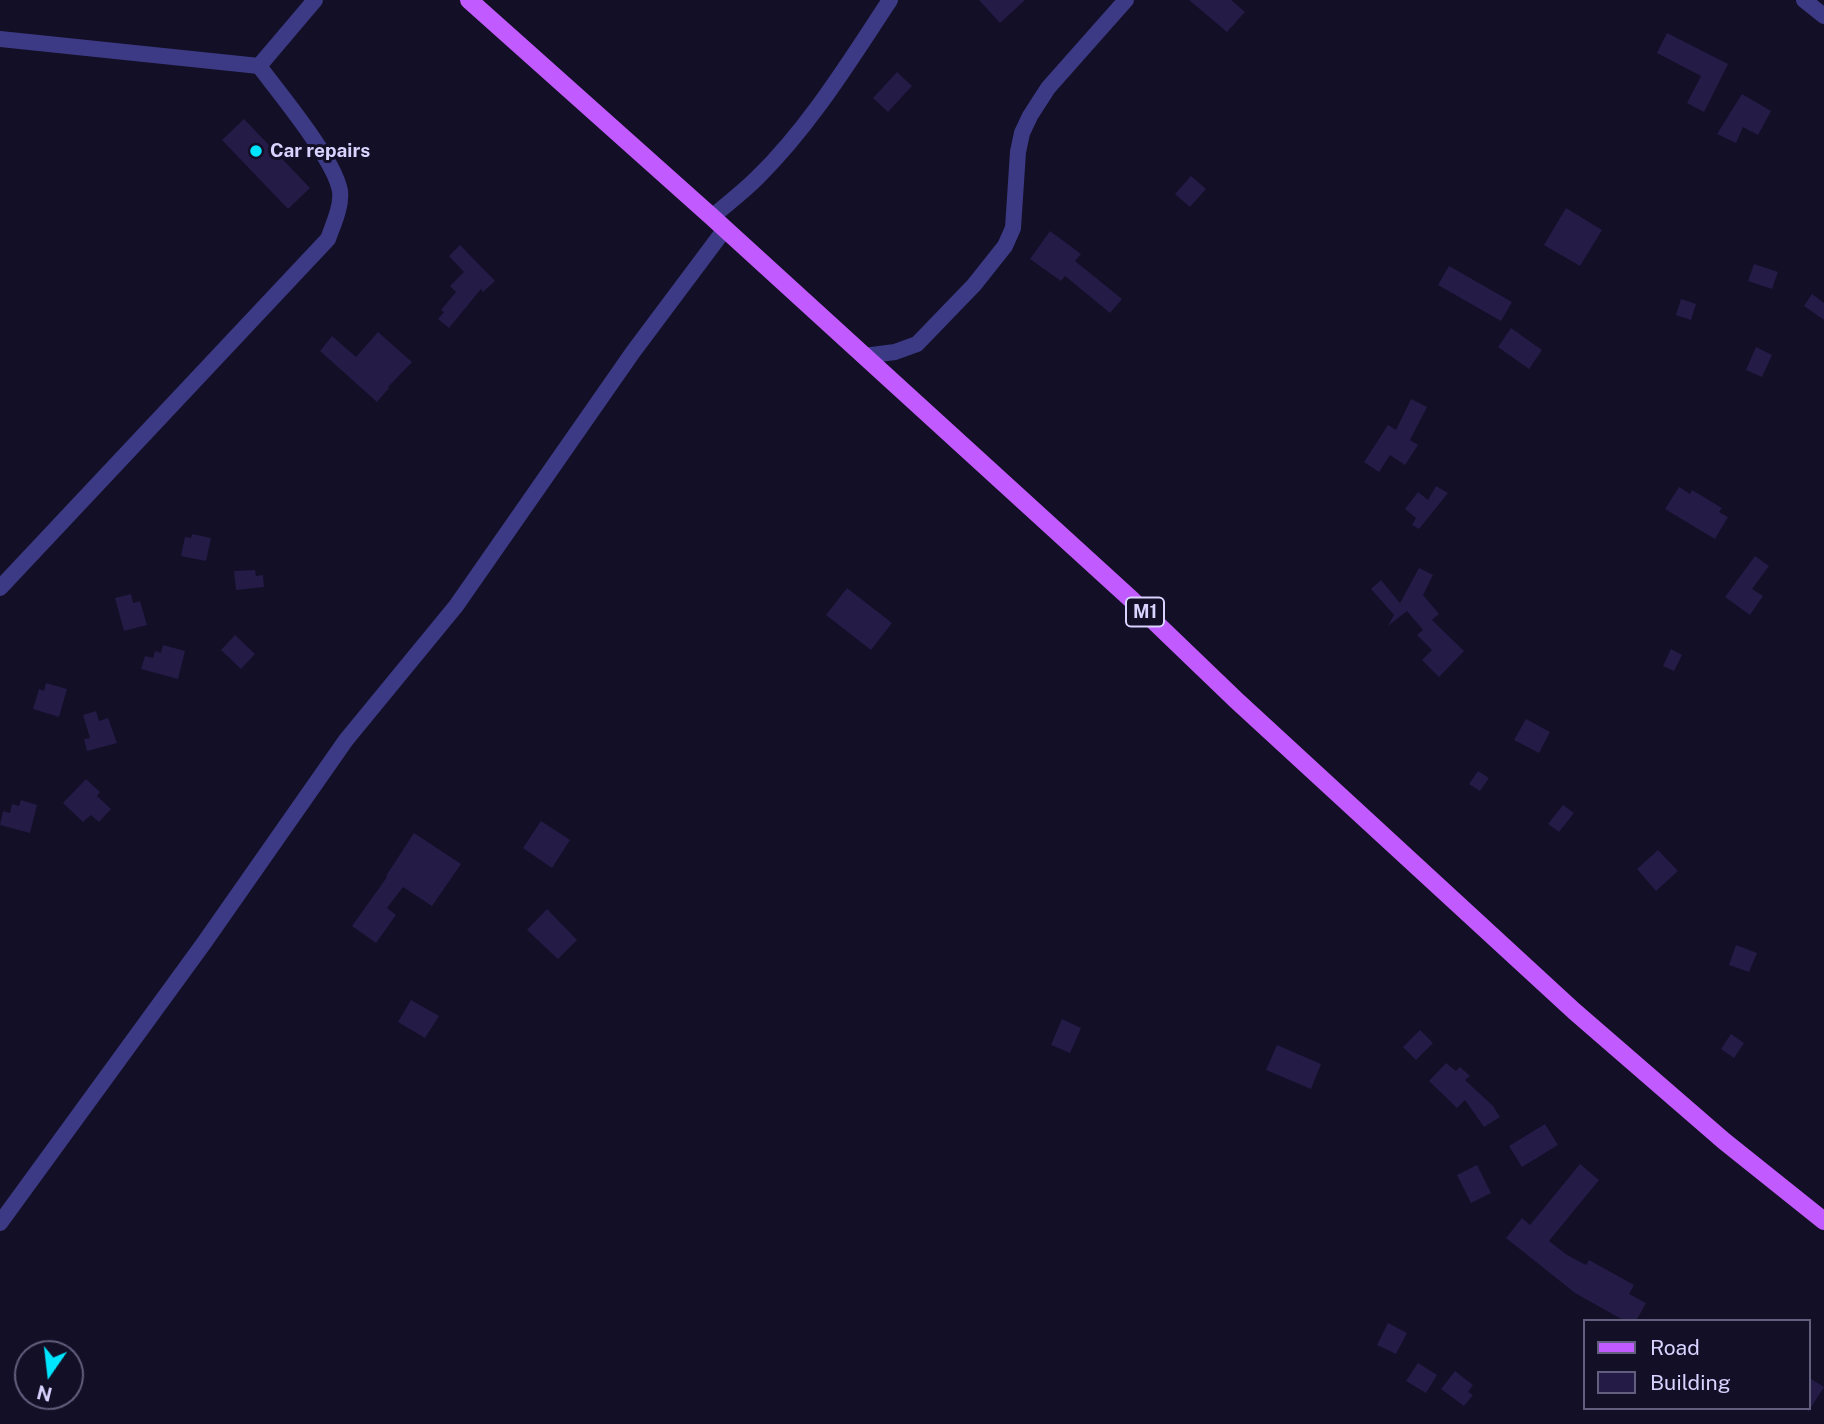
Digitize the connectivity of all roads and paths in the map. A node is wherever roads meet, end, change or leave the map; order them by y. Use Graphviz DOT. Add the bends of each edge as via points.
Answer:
graph roads {
  1 [pos="315,0"];
  2 [pos="468,0"];
  3 [pos="890,0"];
  4 [pos="1126,0"];
  5 [pos="1804,0"];
  6 [pos="1824,16"];
  7 [pos="0,39"];
  8 [pos="260,66"];
  9 [pos="719,223"];
  10 [pos="864,356"];
  11 [pos="0,588"];
  12 [pos="1824,1221"];
  13 [pos="0,1223"];
  1 -- 8 [label="street"];
  2 -- 9 [label="main road, M1"];
  3 -- 9 [label="street" via="831,90"];
  4 -- 10 [label="street" via="1048,88 1030,116 1018,152 1013,228 1005,246 917,344"];
  5 -- 6 [label="street"];
  7 -- 8 [label="street"];
  8 -- 11 [label="street" via="333,169 340,193 328,239"];
  9 -- 10 [label="main road, M1"];
  9 -- 13 [label="street" via="456,606 346,740"];
  10 -- 12 [label="main road, M1" via="1564,1002"];
}
